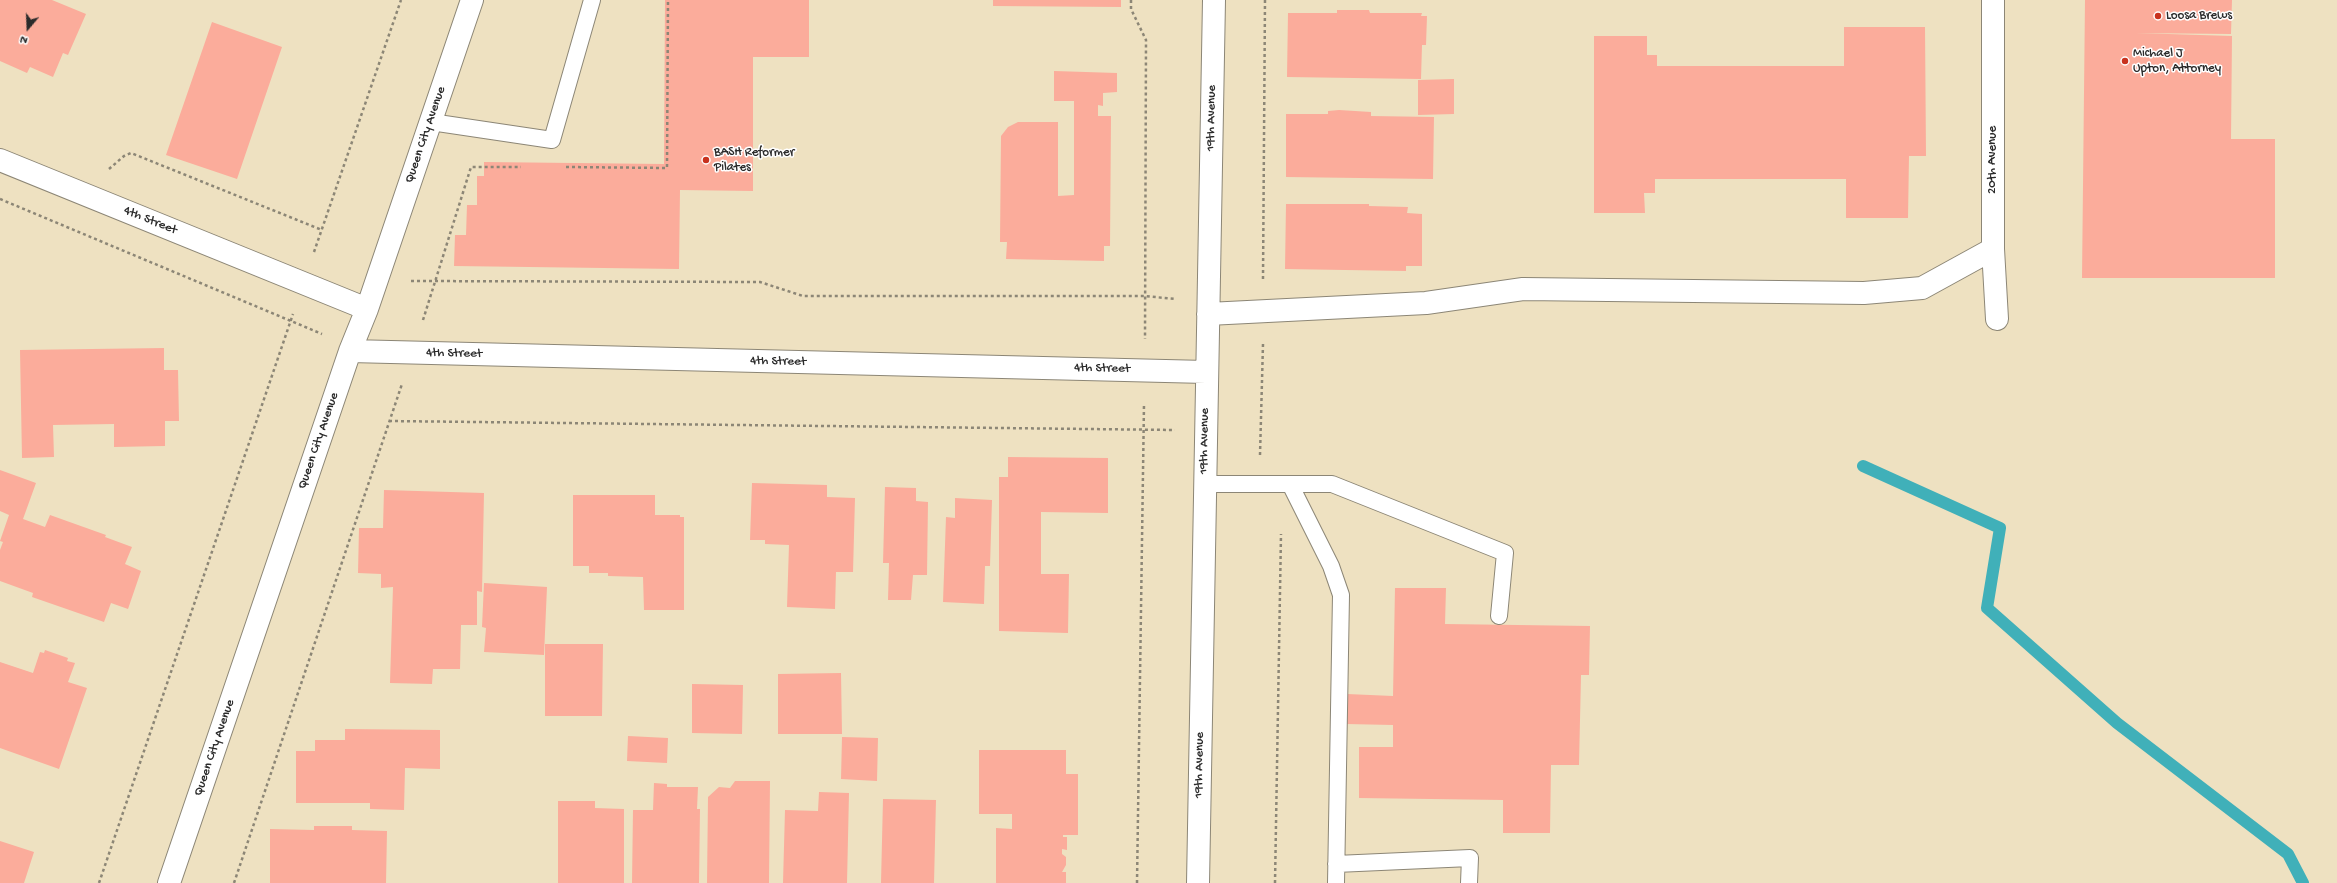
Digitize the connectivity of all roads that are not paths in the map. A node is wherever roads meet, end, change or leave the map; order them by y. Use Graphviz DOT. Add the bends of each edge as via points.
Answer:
graph roads {
  1 [pos="472,0"];
  2 [pos="592,0"];
  3 [pos="1214,0"];
  4 [pos="1993,0"];
  5 [pos="431,122"];
  6 [pos="0,160"];
  7 [pos="1993,249"];
  8 [pos="367,309"];
  9 [pos="1208,314"];
  10 [pos="1997,320"];
  11 [pos="350,351"];
  12 [pos="1206,372"];
  13 [pos="1205,484"];
  14 [pos="1291,486"];
  15 [pos="1500,616"];
  16 [pos="1336,864"];
  17 [pos="169,883"];
  18 [pos="1198,883"];
  19 [pos="1336,883"];
  20 [pos="1469,883"];
  1 -- 5 [label="street, Queen City Avenue"];
  2 -- 5 [label="lane" via="552,140"];
  3 -- 9 [label="street, 19th Avenue"];
  4 -- 7 [label="street, 20th Avenue"];
  5 -- 8 [label="street, Queen City Avenue"];
  6 -- 8 [label="street, 4th Street"];
  7 -- 9 [label="street" via="1922,288 1879,291 1523,289 1426,303"];
  7 -- 10 [label="street, 20th Avenue"];
  8 -- 11 [label="street, Queen City Avenue"];
  9 -- 12 [label="street, 19th Avenue"];
  11 -- 12 [label="street, 4th Street"];
  11 -- 17 [label="street, Queen City Avenue"];
  12 -- 13 [label="street, 19th Avenue"];
  13 -- 14 [label="lane"];
  13 -- 18 [label="street, 19th Avenue"];
  14 -- 15 [label="lane" via="1332,484 1505,553"];
  14 -- 16 [label="lane" via="1331,566 1341,595"];
  16 -- 19 [label="lane"];
  16 -- 20 [label="lane" via="1470,858"];
}
